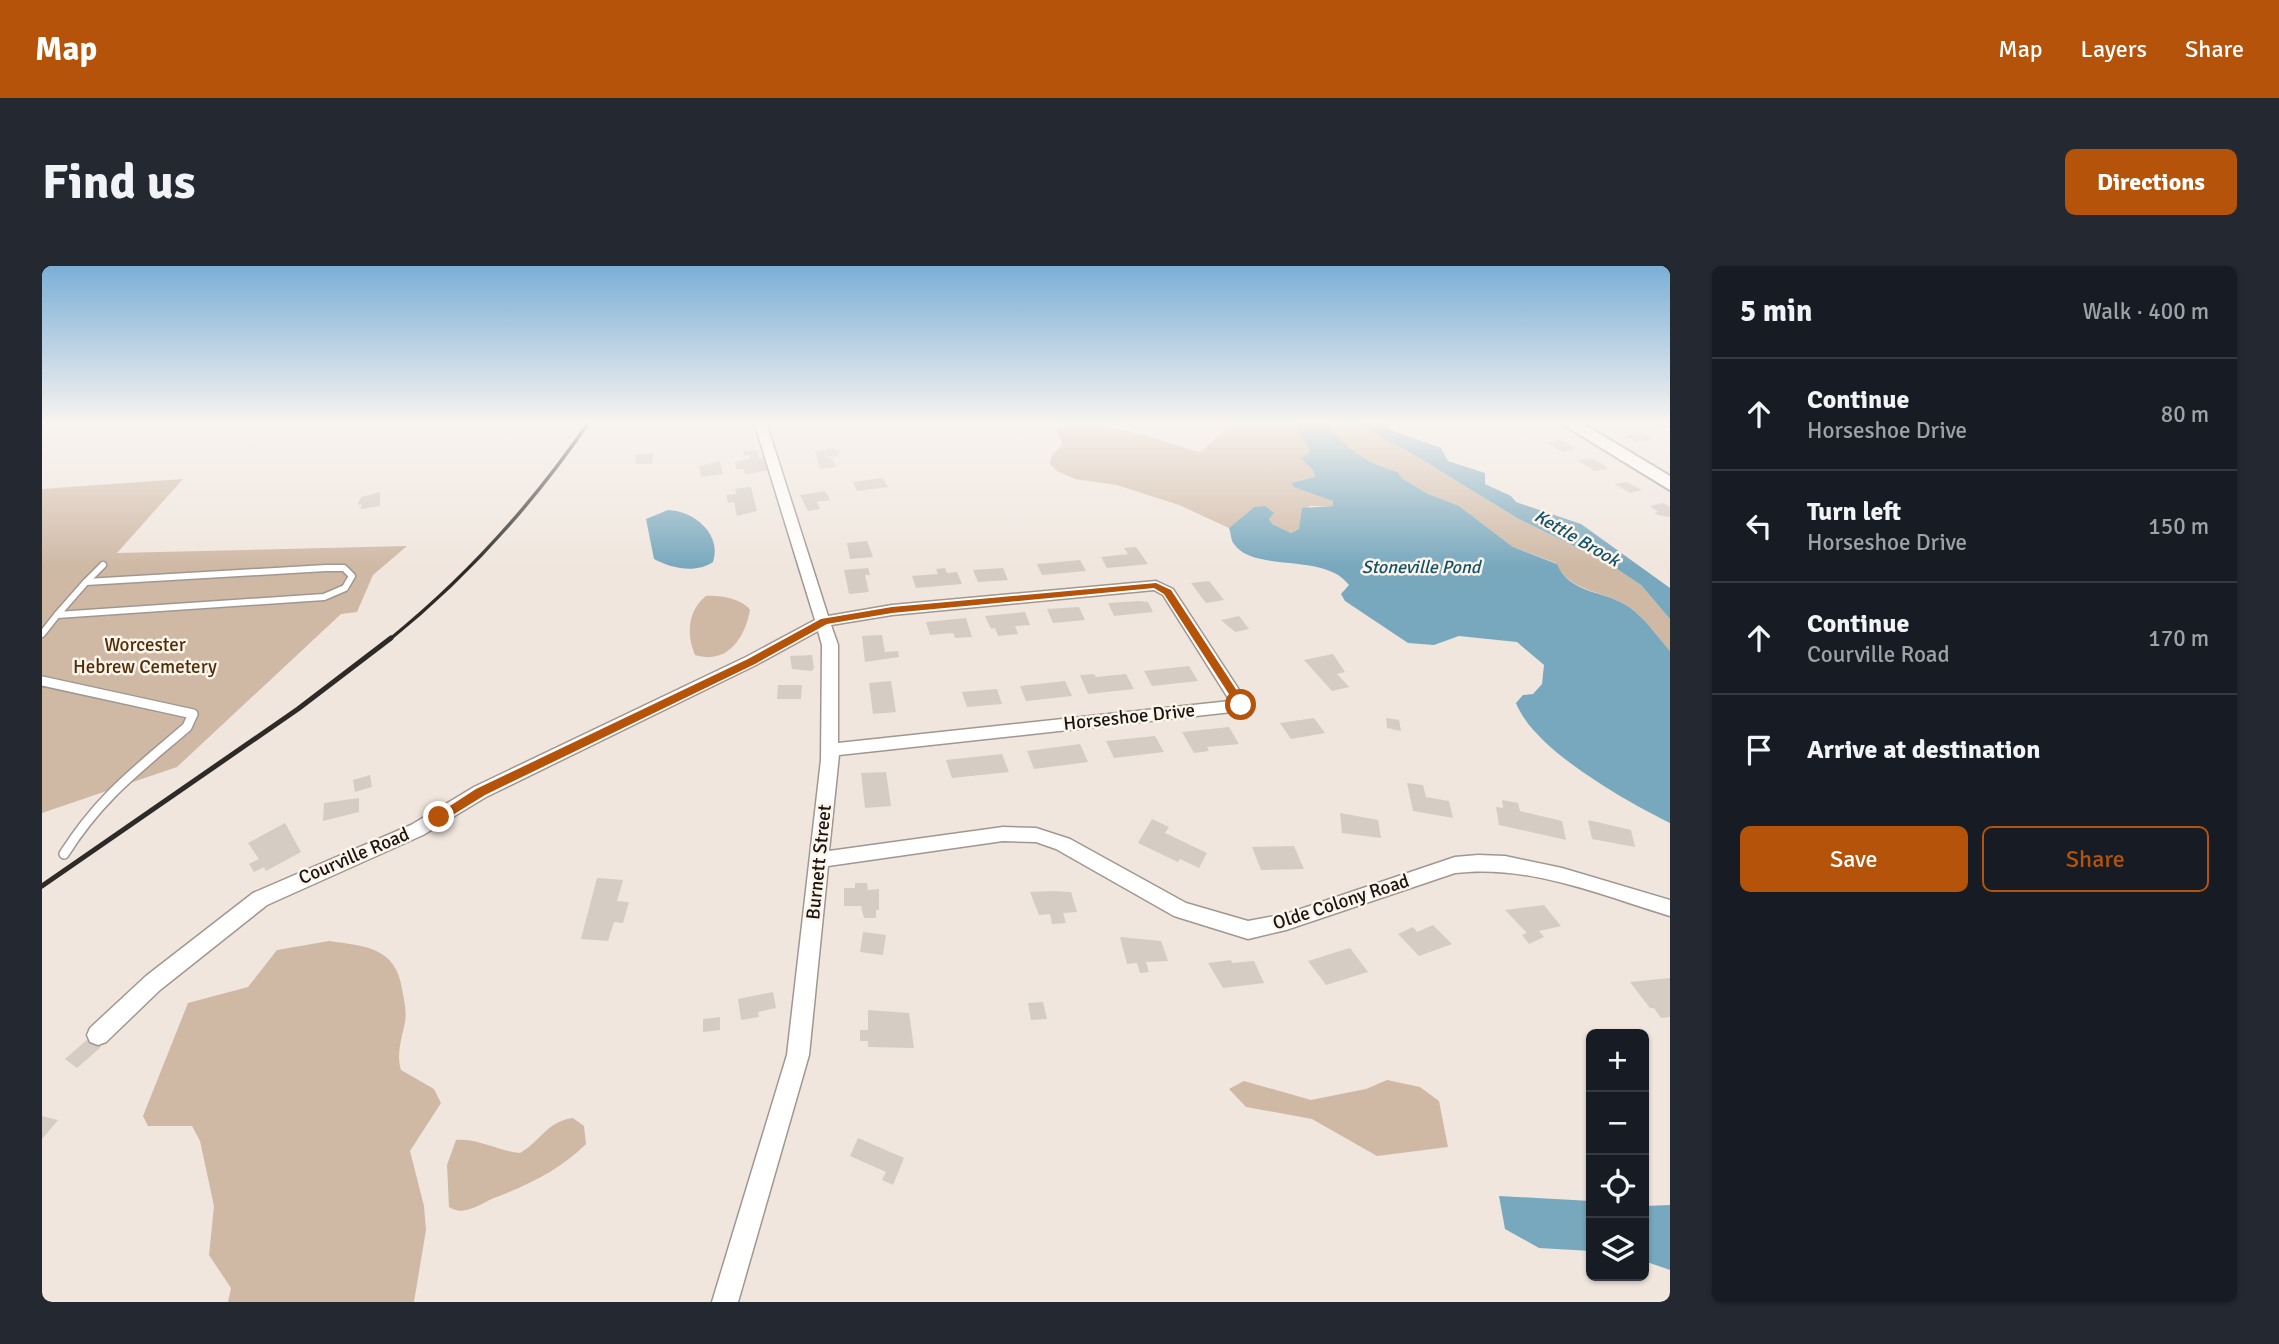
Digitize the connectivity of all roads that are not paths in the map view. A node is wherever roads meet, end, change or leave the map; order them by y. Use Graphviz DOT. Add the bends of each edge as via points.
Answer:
graph roads {
  1 [pos="776,470"];
  2 [pos="1647,470"];
  3 [pos="1670,484"];
  4 [pos="103,565"];
  5 [pos="86,582"];
  6 [pos="57,615"];
  7 [pos="824,621"];
  8 [pos="42,634"];
  9 [pos="42,681"];
  10 [pos="830,750"];
  11 [pos="64,854"];
  12 [pos="819,860"];
  13 [pos="1670,908"];
  14 [pos="98,1035"];
  15 [pos="724,1302"];
  1 -- 7 [label="street, Burnett Street"];
  2 -- 3 [label="main road"];
  4 -- 5 [label="lane"];
  5 -- 6 [label="lane"];
  5 -- 6 [label="lane" via="326,568 344,568 352,576 341,592 324,597"];
  6 -- 8 [label="lane"];
  7 -- 10 [label="street, Burnett Street" via="831,654"];
  7 -- 10 [label="street, Horseshoe Drive" via="892,610 1156,585 1168,592 1241,705"];
  7 -- 14 [label="street, Courville Road" via="481,792 405,836 260,899 160,977"];
  9 -- 11 [label="lane" via="193,714 180,733 107,795"];
  10 -- 12 [label="street, Burnett Street"];
  12 -- 13 [label="street, Olde Colony Road" via="1027,834 1063,844 1181,910 1248,930 1471,863 1535,870"];
  12 -- 15 [label="street, Burnett Street" via="798,1055"];
}
